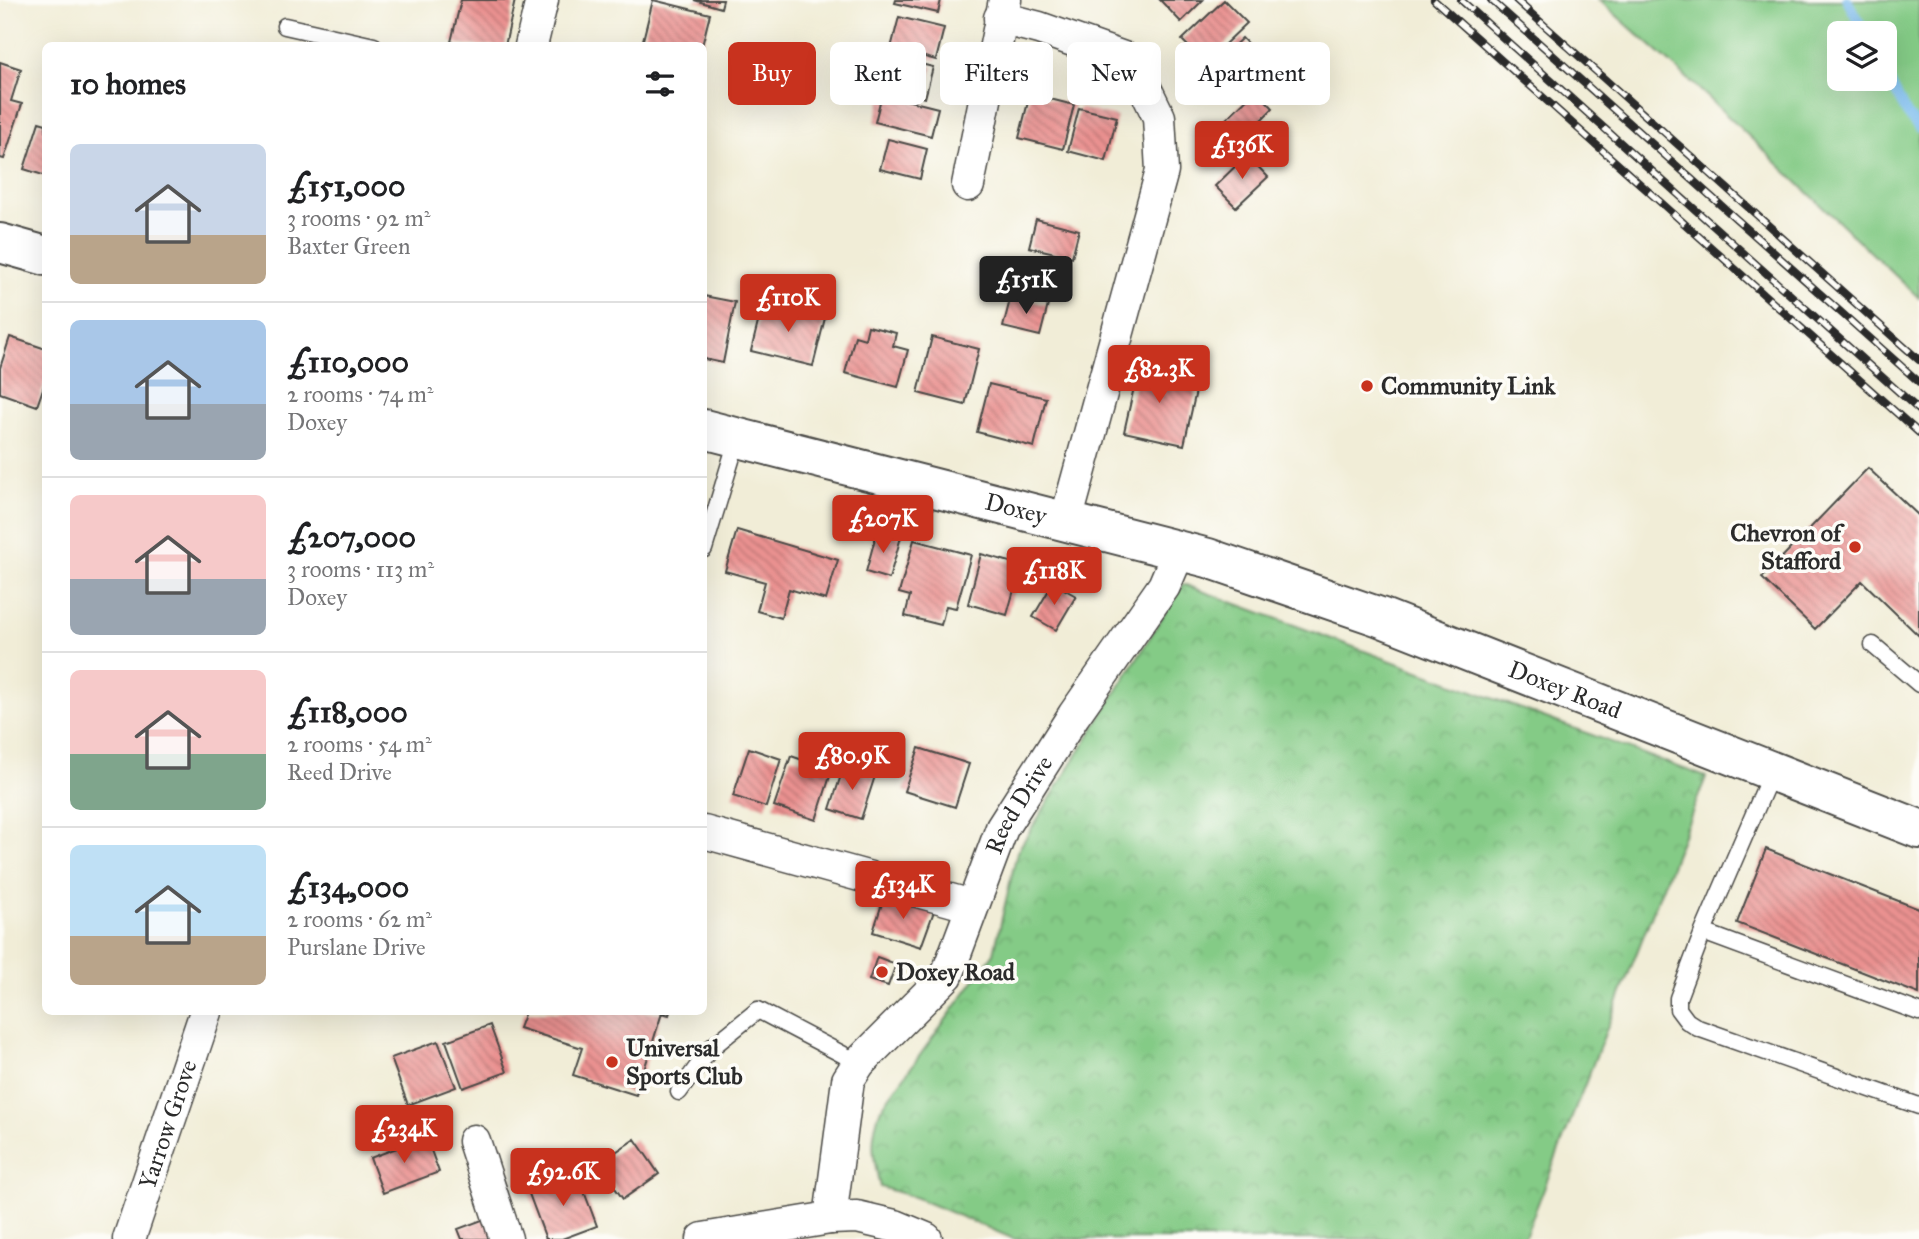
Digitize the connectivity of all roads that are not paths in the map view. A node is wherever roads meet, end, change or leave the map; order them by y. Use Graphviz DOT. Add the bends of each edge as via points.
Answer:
graph roads {
  1 [pos="542,0"];
  2 [pos="1002,9"];
  3 [pos="285,26"];
  4 [pos="356,42"];
  5 [pos="532,42"];
  6 [pos="968,185"];
  7 [pos="0,243"];
  8 [pos="42,256"];
  9 [pos="721,433"];
  10 [pos="1066,521"];
  11 [pos="707,528"];
  12 [pos="1193,554"];
  13 [pos="1873,645"];
  14 [pos="1919,684"];
  15 [pos="1772,772"];
  16 [pos="1918,824"];
  17 [pos="707,833"];
  18 [pos="972,906"];
  19 [pos="1703,932"];
  20 [pos="1919,1012"];
  21 [pos="203,1015"];
  22 [pos="859,1063"];
  23 [pos="679,1092"];
  24 [pos="1919,1106"];
  25 [pos="474,1141"];
  26 [pos="830,1218"];
  27 [pos="129,1239"];
  28 [pos="506,1239"];
  29 [pos="703,1239"];
  30 [pos="926,1239"];
  1 -- 5 [label="street"];
  2 -- 6 [label="street"];
  2 -- 10 [label="street" via="1039,28 1132,61 1159,117 1162,171"];
  3 -- 4 [label="lane"];
  7 -- 8 [label="street"];
  9 -- 10 [label="street, Doxey"];
  9 -- 11 [label="lane"];
  10 -- 12 [label="street, Doxey"];
  12 -- 15 [label="street, Doxey Road" via="1380,617"];
  12 -- 18 [label="street, Reed Drive" via="1164,586 1074,715 1002,828"];
  13 -- 14 [label="lane"];
  15 -- 16 [label="street, Doxey Road"];
  15 -- 19 [label="lane"];
  17 -- 18 [label="street"];
  18 -- 22 [label="street, Reed Drive" via="947,975"];
  19 -- 20 [label="lane"];
  19 -- 24 [label="lane" via="1678,998 1678,1009 1687,1021"];
  21 -- 27 [label="street, Yarrow Grove"];
  22 -- 23 [label="lane" via="758,1010 711,1048"];
  22 -- 26 [label="street, Reed Drive" via="848,1080 843,1102"];
  25 -- 28 [label="street"];
  26 -- 29 [label="street"];
  26 -- 30 [label="street" via="857,1217"];
}
